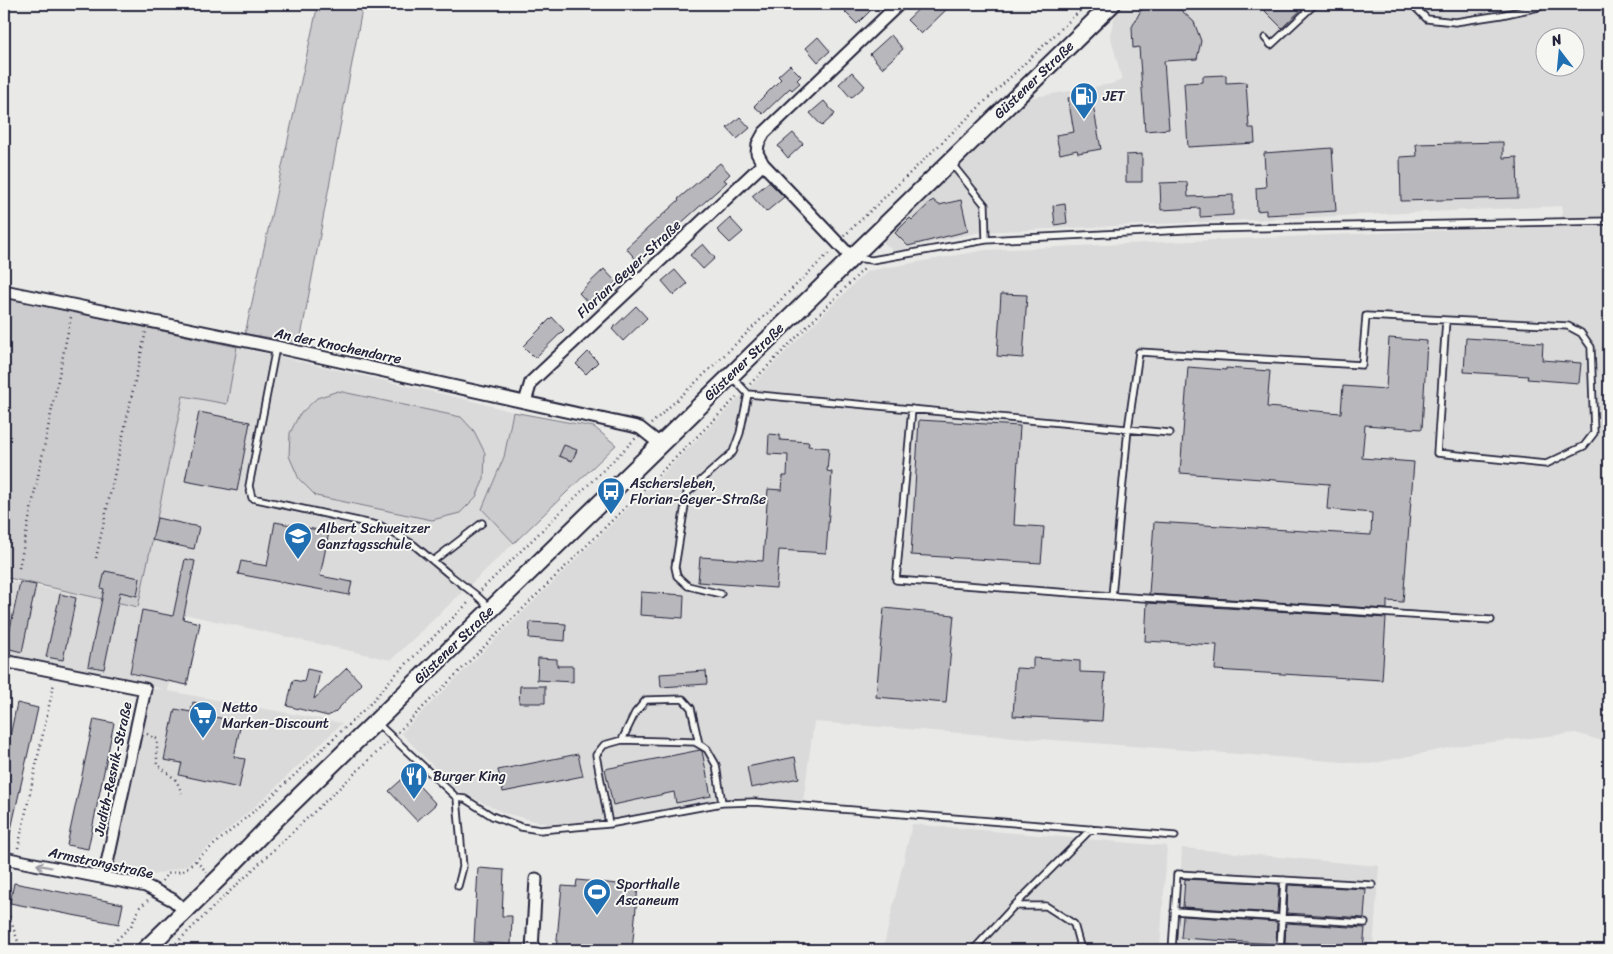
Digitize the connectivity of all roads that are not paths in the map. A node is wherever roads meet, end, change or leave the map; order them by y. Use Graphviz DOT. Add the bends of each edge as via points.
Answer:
graph roads {
  1 [pos="899,4"];
  2 [pos="1112,4"];
  3 [pos="1315,4"];
  4 [pos="1412,4"];
  5 [pos="1545,4"];
  6 [pos="1264,38"];
  7 [pos="950,162"];
  8 [pos="763,164"];
  9 [pos="1609,220"];
  10 [pos="986,240"];
  11 [pos="851,257"];
  12 [pos="4,292"];
  13 [pos="1446,320"];
  14 [pos="276,347"];
  15 [pos="731,375"];
  16 [pos="746,392"];
  17 [pos="525,402"];
  18 [pos="912,409"];
  19 [pos="1128,429"];
  20 [pos="1170,432"];
  21 [pos="660,444"];
  22 [pos="482,523"];
  23 [pos="433,561"];
  24 [pos="721,594"];
  25 [pos="1112,596"];
  26 [pos="490,609"];
  27 [pos="1491,620"];
  28 [pos="4,661"];
  29 [pos="376,721"];
  30 [pos="622,740"];
  31 [pos="699,744"];
  32 [pos="457,798"];
  33 [pos="722,803"];
  34 [pos="608,824"];
  35 [pos="1091,829"];
  36 [pos="1175,836"];
  37 [pos="9,860"];
  38 [pos="104,877"];
  39 [pos="536,879"];
  40 [pos="1284,880"];
  41 [pos="1372,884"];
  42 [pos="458,886"];
  43 [pos="1014,906"];
  44 [pos="185,911"];
  45 [pos="1174,911"];
  46 [pos="1282,918"];
  47 [pos="1365,923"];
  48 [pos="1172,949"];
  49 [pos="144,950"];
  50 [pos="532,950"];
  51 [pos="973,950"];
  52 [pos="1081,950"];
  53 [pos="1197,950"];
  54 [pos="1280,950"];
  1 -- 8 [label="street" via="764,134 756,153"];
  2 -- 7 [label="main road, Güstener Straße"];
  3 -- 6 [label="lane" via="1271,45"];
  4 -- 5 [label="lane" via="1427,19 1455,22"];
  7 -- 10 [label="lane" via="985,204"];
  7 -- 11 [label="main road, Güstener Straße"];
  8 -- 11 [label="street"];
  8 -- 17 [label="street, Florian-Geyer-Straße" via="531,382"];
  9 -- 10 [label="lane" via="1204,229"];
  10 -- 11 [label="lane" via="872,260"];
  11 -- 15 [label="main road, Güstener Straße"];
  12 -- 14 [label="street, An der Knochendarre"];
  13 -- 13 [label="lane" via="1437,453 1546,464 1584,446 1594,433 1590,348 1581,333 1568,326"];
  13 -- 19 [label="lane" via="1366,316 1362,366 1139,352"];
  14 -- 17 [label="street, An der Knochendarre"];
  14 -- 23 [label="lane" via="249,486 252,498 381,526 414,545"];
  15 -- 16 [label="lane"];
  15 -- 21 [label="main road, Güstener Straße"];
  16 -- 18 [label="lane"];
  16 -- 24 [label="lane" via="740,433 733,452 687,493 675,567 677,576 688,586"];
  17 -- 21 [label="street, An der Knochendarre" via="633,426"];
  18 -- 19 [label="lane"];
  18 -- 25 [label="lane" via="896,580"];
  19 -- 20 [label="lane"];
  19 -- 25 [label="lane"];
  21 -- 26 [label="main road, Güstener Straße"];
  22 -- 23 [label="lane"];
  23 -- 26 [label="lane"];
  25 -- 27 [label="lane"];
  26 -- 29 [label="main road, Güstener Straße"];
  28 -- 38 [label="street, Judith-Resnik-Straße" via="145,689"];
  29 -- 32 [label="lane"];
  29 -- 44 [label="main road, Güstener Straße"];
  30 -- 31 [label="lane"];
  30 -- 31 [label="lane" via="634,714 646,700 683,698 691,708"];
  30 -- 34 [label="lane" via="604,745 596,756"];
  31 -- 33 [label="lane" via="707,749 716,765"];
  32 -- 34 [label="lane" via="522,827 540,830"];
  32 -- 42 [label="lane" via="463,867"];
  33 -- 34 [label="lane"];
  33 -- 35 [label="lane" via="754,802"];
  35 -- 36 [label="lane"];
  35 -- 43 [label="lane"];
  38 -- 37 [label="street, Armstrongstraße, one-way"];
  38 -- 44 [label="street, Armstrongstraße" via="155,890"];
  39 -- 50 [label="street"];
  40 -- 41 [label="lane"];
  40 -- 45 [label="lane" via="1177,874"];
  40 -- 46 [label="lane"];
  43 -- 51 [label="lane"];
  43 -- 52 [label="lane" via="1046,906 1074,924"];
  44 -- 49 [label="main road, Güstener Straße"];
  45 -- 46 [label="lane"];
  45 -- 48 [label="lane"];
  46 -- 47 [label="lane"];
  46 -- 54 [label="lane"];
  48 -- 53 [label="lane"];
}
